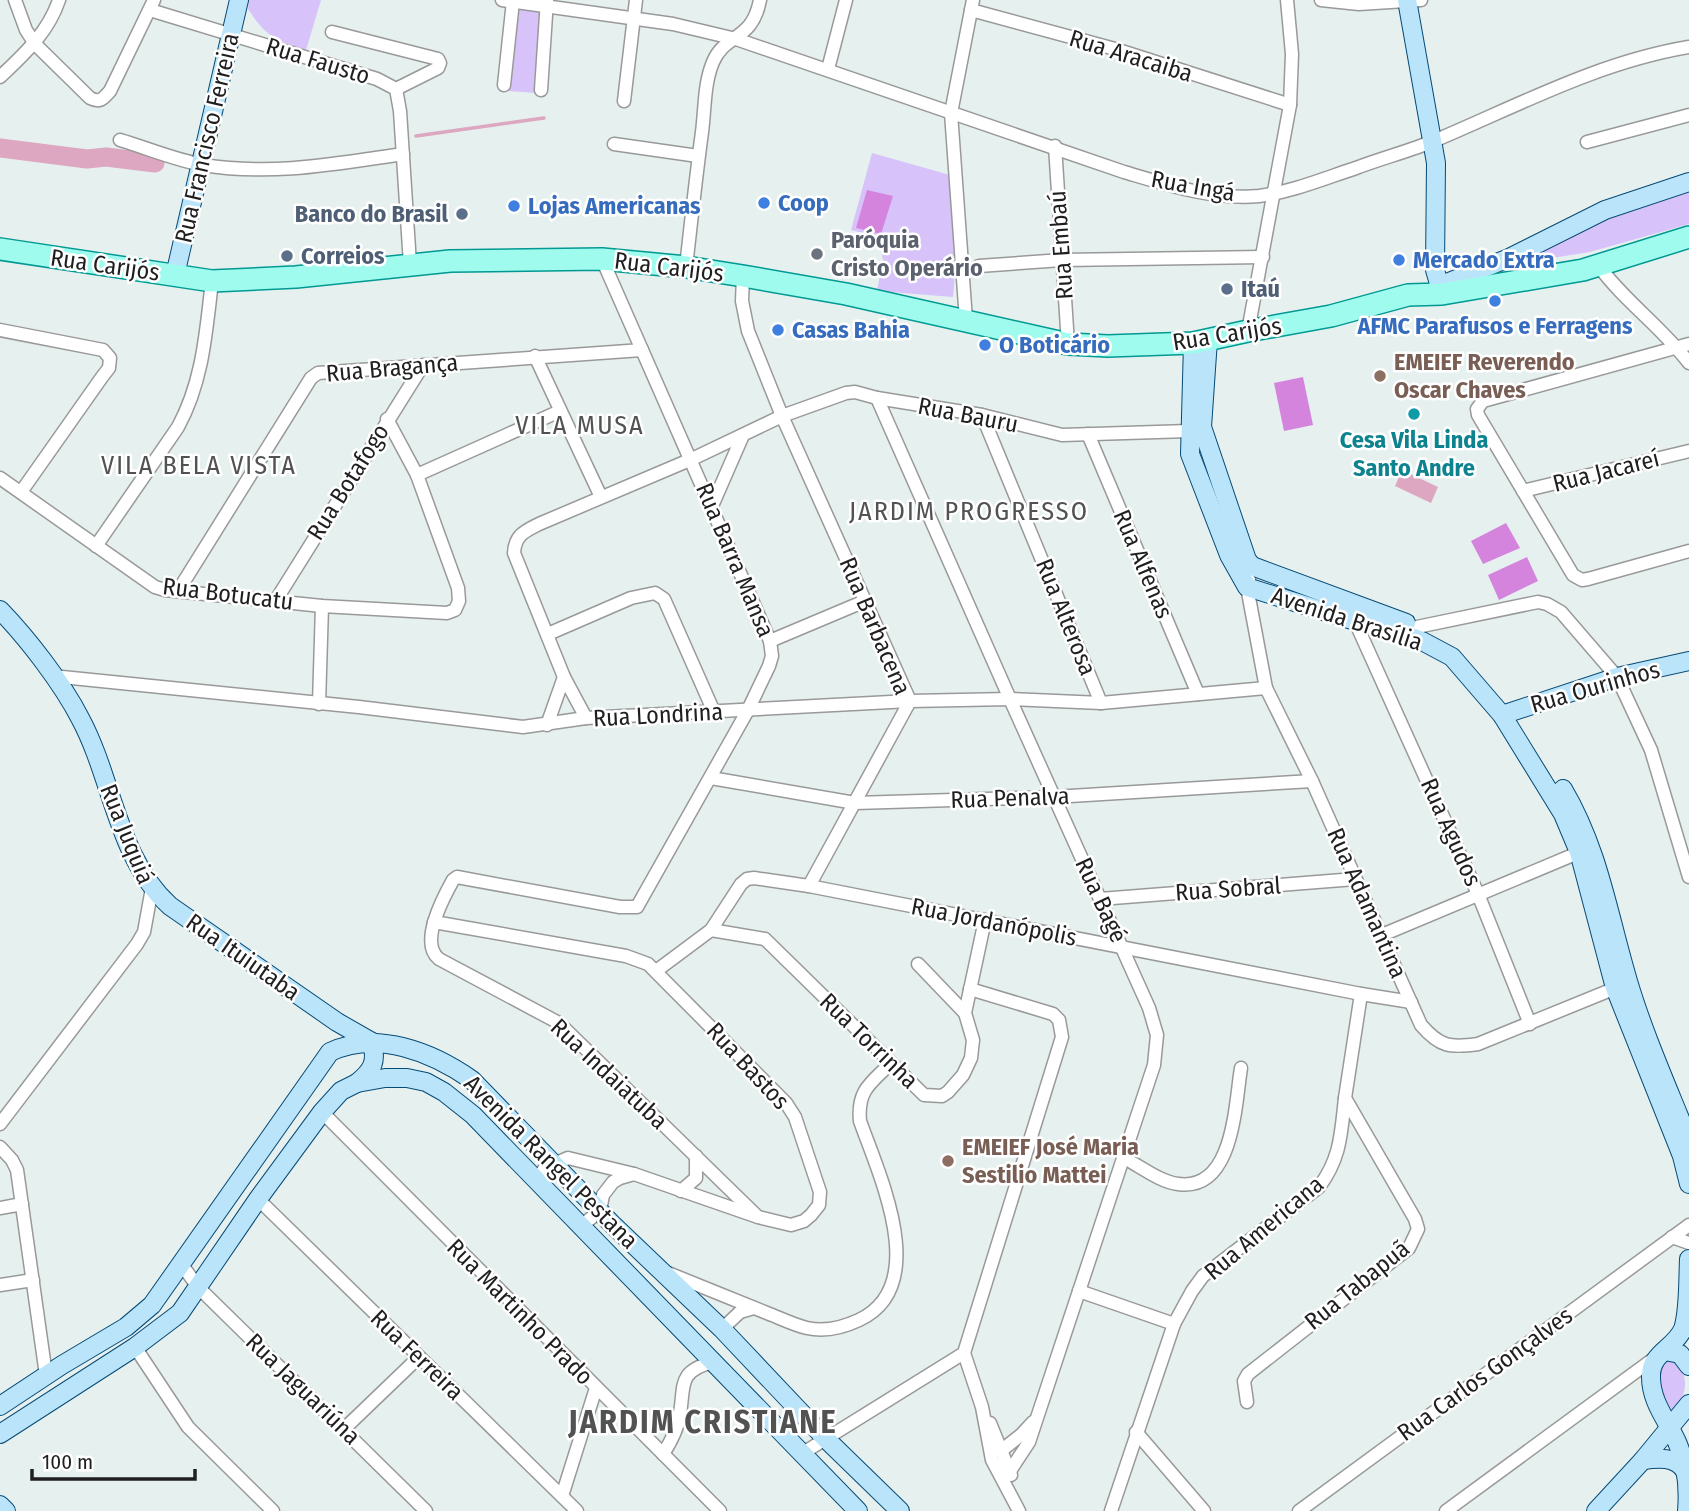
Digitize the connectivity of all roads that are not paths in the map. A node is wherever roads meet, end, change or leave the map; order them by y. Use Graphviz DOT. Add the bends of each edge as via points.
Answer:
graph roads {
  1 [pos="15,0"];
  2 [pos="59,0"];
  3 [pos="239,0"];
  4 [pos="636,0"];
  5 [pos="761,0"];
  6 [pos="846,0"];
  7 [pos="1287,0"];
  8 [pos="1321,0"];
  9 [pos="508,1"];
  10 [pos="1412,1"];
  11 [pos="547,3"];
  12 [pos="152,5"];
  13 [pos="972,5"];
  14 [pos="634,18"];
  15 [pos="332,32"];
  16 [pos="231,34"];
  17 [pos="736,38"];
  18 [pos="34,44"];
  19 [pos="1689,47"];
  20 [pos="828,69"];
  21 [pos="0,77"];
  22 [pos="504,85"];
  23 [pos="396,89"];
  24 [pos="541,90"];
  25 [pos="624,101"];
  26 [pos="1290,105"];
  27 [pos="951,113"];
  28 [pos="1689,115"];
  29 [pos="120,140"];
  30 [pos="1433,141"];
  31 [pos="1587,142"];
  32 [pos="614,144"];
  33 [pos="1055,146"];
  34 [pos="403,154"];
  35 [pos="698,156"];
  36 [pos="200,165"];
  37 [pos="1689,182"];
  38 [pos="1275,193"];
  39 [pos="1689,237"];
  40 [pos="0,249"];
  41 [pos="1263,257"];
  42 [pos="602,259"];
  43 [pos="1062,260"];
  44 [pos="410,264"];
  45 [pos="1598,265"];
  46 [pos="979,266"];
  47 [pos="686,267"];
  48 [pos="175,275"];
  49 [pos="743,276"];
  50 [pos="212,281"];
  51 [pos="1440,290"];
  52 [pos="966,320"];
  53 [pos="0,330"];
  54 [pos="1248,331"];
  55 [pos="1201,342"];
  56 [pos="1068,344"];
  57 [pos="1683,345"];
  58 [pos="642,350"];
  59 [pos="535,356"];
  60 [pos="1689,363"];
  61 [pos="423,365"];
  62 [pos="877,398"];
  63 [pos="560,411"];
  64 [pos="982,415"];
  65 [pos="782,416"];
  66 [pos="387,419"];
  67 [pos="1196,429"];
  68 [pos="1088,434"];
  69 [pos="743,435"];
  70 [pos="1689,451"];
  71 [pos="692,459"];
  72 [pos="417,475"];
  73 [pos="0,478"];
  74 [pos="1523,491"];
  75 [pos="21,492"];
  76 [pos="601,497"];
  77 [pos="712,506"];
  78 [pos="96,546"];
  79 [pos="1689,551"];
  80 [pos="1252,566"];
  81 [pos="1247,587"];
  82 [pos="178,591"];
  83 [pos="276,600"];
  84 [pos="1346,600"];
  85 [pos="865,601"];
  86 [pos="322,606"];
  87 [pos="0,610"];
  88 [pos="1355,621"];
  89 [pos="1417,627"];
  90 [pos="1389,628"];
  91 [pos="548,634"];
  92 [pos="770,641"];
  93 [pos="1366,642"];
  94 [pos="1689,661"];
  95 [pos="52,676"];
  96 [pos="564,677"];
  97 [pos="1617,677"];
  98 [pos="1266,688"];
  99 [pos="1198,694"];
  100 [pos="1010,699"];
  101 [pos="910,701"];
  102 [pos="1101,703"];
  103 [pos="319,704"];
  104 [pos="748,710"];
  105 [pos="713,712"];
  106 [pos="1508,712"];
  107 [pos="586,718"];
  108 [pos="547,725"];
  109 [pos="711,778"];
  110 [pos="1312,781"];
  111 [pos="1054,797"];
  112 [pos="855,803"];
  113 [pos="1585,850"];
  114 [pos="1689,877"];
  115 [pos="1355,879"];
  116 [pos="808,886"];
  117 [pos="152,888"];
  118 [pos="1478,894"];
  119 [pos="1100,899"];
  120 [pos="985,920"];
  121 [pos="435,922"];
  122 [pos="710,930"];
  123 [pos="1382,936"];
  124 [pos="1122,947"];
  125 [pos="918,964"];
  126 [pos="656,971"];
  127 [pos="1622,985"];
  128 [pos="970,989"];
  129 [pos="1361,994"];
  130 [pos="1411,1002"];
  131 [pos="965,1013"];
  132 [pos="337,1023"];
  133 [pos="1531,1024"];
  134 [pos="372,1042"];
  135 [pos="330,1052"];
  136 [pos="891,1063"];
  137 [pos="1241,1068"];
  138 [pos="358,1083"];
  139 [pos="1345,1098"];
  140 [pos="322,1112"];
  141 [pos="0,1125"];
  142 [pos="1689,1141"];
  143 [pos="0,1147"];
  144 [pos="696,1156"];
  145 [pos="1124,1158"];
  146 [pos="555,1163"];
  147 [pos="634,1174"];
  148 [pos="716,1176"];
  149 [pos="536,1180"];
  150 [pos="1689,1184"];
  151 [pos="681,1191"];
  152 [pos="258,1199"];
  153 [pos="704,1199"];
  154 [pos="22,1204"];
  155 [pos="0,1208"];
  156 [pos="600,1211"];
  157 [pos="758,1217"];
  158 [pos="1689,1224"];
  159 [pos="581,1226"];
  160 [pos="1672,1237"];
  161 [pos="1689,1243"];
  162 [pos="1689,1259"];
  163 [pos="182,1265"];
  164 [pos="662,1270"];
  165 [pos="33,1280"];
  166 [pos="0,1285"];
  167 [pos="198,1287"];
  168 [pos="1079,1291"];
  169 [pos="754,1308"];
  170 [pos="1174,1324"];
  171 [pos="722,1329"];
  172 [pos="135,1347"];
  173 [pos="964,1353"];
  174 [pos="1661,1354"];
  175 [pos="419,1357"];
  176 [pos="713,1362"];
  177 [pos="1689,1366"];
  178 [pos="46,1375"];
  179 [pos="596,1388"];
  180 [pos="1247,1402"];
  181 [pos="1689,1404"];
  182 [pos="0,1406"];
  183 [pos="982,1408"];
  184 [pos="38,1409"];
  185 [pos="1035,1419"];
  186 [pos="1669,1428"];
  187 [pos="344,1429"];
  188 [pos="1136,1432"];
  189 [pos="0,1434"];
  190 [pos="826,1439"];
  191 [pos="0,1446"];
  192 [pos="1002,1450"];
  193 [pos="803,1453"];
  194 [pos="663,1454"];
  195 [pos="1643,1460"];
  196 [pos="1010,1471"];
  197 [pos="1685,1471"];
  198 [pos="562,1496"];
  199 [pos="0,1505"];
  200 [pos="1016,1506"];
  201 [pos="6,1511"];
  202 [pos="273,1511"];
  203 [pos="426,1511"];
  204 [pos="577,1511"];
  205 [pos="720,1511"];
  206 [pos="858,1511"];
  207 [pos="900,1511"];
  208 [pos="1111,1511"];
  209 [pos="1204,1511"];
  210 [pos="1299,1511"];
  211 [pos="1446,1511"];
  212 [pos="1596,1511"];
  213 [pos="1687,1511"];
  1 -- 18 [label="street"];
  2 -- 18 [label="street"];
  3 -- 16 [label="main road, Rua Francisco Ferreira"];
  4 -- 14 [label="street"];
  5 -- 17 [label="street" via="750,28"];
  6 -- 20 [label="street"];
  7 -- 26 [label="street"];
  8 -- 10 [label="street" via="1359,4"];
  9 -- 11 [label="street, Rua Ingá"];
  9 -- 22 [label="street"];
  10 -- 30 [label="main road"];
  11 -- 14 [label="street, Rua Ingá"];
  11 -- 24 [label="street"];
  12 -- 16 [label="street, Rua Fausto"];
  12 -- 18 [label="street" via="103,100 90,98"];
  13 -- 26 [label="street, Rua Aracaiba"];
  13 -- 27 [label="street"];
  14 -- 17 [label="street, Rua Ingá"];
  14 -- 25 [label="street"];
  15 -- 23 [label="street" via="438,59 438,68"];
  16 -- 23 [label="street, Rua Fausto"];
  16 -- 36 [label="main road, Rua Francisco Ferreira"];
  17 -- 20 [label="street, Rua Ingá"];
  17 -- 35 [label="street" via="712,64"];
  18 -- 21 [label="street"];
  19 -- 30 [label="street, Rua Ingá" via="1640,57 1569,81"];
  20 -- 27 [label="street, Rua Ingá"];
  23 -- 34 [label="street, Rua Fausto"];
  26 -- 38 [label="street"];
  27 -- 33 [label="street, Rua Ingá"];
  27 -- 52 [label="street"];
  28 -- 31 [label="street"];
  29 -- 36 [label="street"];
  30 -- 38 [label="street, Rua Ingá"];
  30 -- 51 [label="main road" via="1435,270"];
  32 -- 35 [label="street"];
  33 -- 38 [label="street, Rua Ingá" via="1176,187 1223,196"];
  33 -- 43 [label="street, Rua Embaú"];
  34 -- 36 [label="street" via="290,170"];
  34 -- 44 [label="street, Rua Fausto"];
  35 -- 47 [label="street"];
  36 -- 48 [label="main road, Rua Francisco Ferreira"];
  37 -- 51 [label="main road, Rua Carijós" via="1605,210"];
  38 -- 41 [label="street"];
  39 -- 45 [label="main road, Rua Carijós"];
  40 -- 48 [label="main road, Rua Carijós"];
  41 -- 43 [label="street"];
  41 -- 54 [label="street"];
  42 -- 44 [label="main road, Rua Carijós"];
  42 -- 47 [label="main road, Rua Carijós"];
  42 -- 58 [label="street, Rua Barra Mansa"];
  43 -- 46 [label="street"];
  43 -- 56 [label="street, Rua Embaú"];
  44 -- 50 [label="main road, Rua Carijós" via="296,278"];
  45 -- 51 [label="main road, Rua Carijós"];
  45 -- 57 [label="street" via="1609,281"];
  47 -- 49 [label="main road, Rua Carijós"];
  48 -- 50 [label="main road, Rua Carijós"];
  49 -- 52 [label="main road, Rua Carijós"];
  49 -- 65 [label="street, Rua Barbacena" via="744,319"];
  50 -- 78 [label="street" via="203,358 188,409"];
  51 -- 54 [label="main road, Rua Carijós" via="1412,304 1364,316 1331,316"];
  52 -- 56 [label="main road, Rua Carijós"];
  53 -- 75 [label="street" via="103,350 110,358 109,368"];
  54 -- 55 [label="main road, Rua Carijós"];
  55 -- 56 [label="main road, Rua Carijós"];
  55 -- 67 [label="main road, Avenida Brasília"];
  57 -- 60 [label="street"];
  57 -- 74 [label="street" via="1478,405 1478,415"];
  58 -- 59 [label="street, Rua Bragança"];
  58 -- 71 [label="street, Rua Barra Mansa"];
  59 -- 61 [label="street, Rua Bragança"];
  59 -- 63 [label="street"];
  61 -- 66 [label="street, Rua Botafogo"];
  61 -- 82 [label="street, Rua Bragança" via="311,377"];
  62 -- 64 [label="street, Rua Bauru"];
  62 -- 65 [label="street, Rua Bauru" via="846,393"];
  62 -- 100 [label="street, Rua Bagé"];
  63 -- 72 [label="street"];
  63 -- 76 [label="street"];
  64 -- 68 [label="street, Rua Bauru" via="1062,435"];
  64 -- 102 [label="street, Rua Alterosa"];
  65 -- 69 [label="street, Rua Bauru"];
  65 -- 85 [label="street, Rua Barbacena"];
  66 -- 72 [label="street"];
  66 -- 83 [label="street, Rua Botafogo"];
  67 -- 68 [label="street, Rua Bauru"];
  67 -- 80 [label="main road, Avenida Brasília"];
  67 -- 81 [label="main road, Avenida Brasília" via="1190,453 1229,555"];
  68 -- 99 [label="street, Rua Alfenas"];
  69 -- 71 [label="street, Rua Bauru"];
  69 -- 77 [label="street"];
  70 -- 74 [label="street, Rua Jacareí"];
  71 -- 76 [label="street, Rua Bauru"];
  71 -- 77 [label="street, Rua Barra Mansa"];
  72 -- 86 [label="street, Rua Botucatu" via="458,588 455,610"];
  73 -- 75 [label="street, Rua Botucatu"];
  74 -- 79 [label="street" via="1573,575 1582,580"];
  75 -- 78 [label="street, Rua Botucatu"];
  76 -- 91 [label="street, Rua Bauru" via="521,533 515,543 514,552"];
  77 -- 92 [label="street, Rua Barra Mansa"];
  78 -- 82 [label="street, Rua Botucatu" via="155,587"];
  80 -- 81 [label="street, Rua Adamantina"];
  80 -- 84 [label="main road, Avenida Brasília"];
  81 -- 88 [label="main road, Avenida Brasília"];
  81 -- 98 [label="street, Rua Adamantina"];
  82 -- 83 [label="street, Rua Botucatu"];
  83 -- 86 [label="street, Rua Botucatu"];
  84 -- 88 [label="street, Rua Agudos"];
  84 -- 89 [label="main road, Avenida Brasília"];
  85 -- 92 [label="street"];
  85 -- 101 [label="street, Rua Barbacena"];
  86 -- 103 [label="street"];
  87 -- 95 [label="main road, Rua Juquiá"];
  88 -- 90 [label="main road, Avenida Brasília"];
  88 -- 93 [label="street, Rua Agudos"];
  89 -- 97 [label="street" via="1538,602 1547,604 1561,612"];
  89 -- 106 [label="main road, Avenida Brasília" via="1464,654"];
  90 -- 93 [label="street"];
  90 -- 106 [label="main road, Avenida Brasília" via="1452,657"];
  91 -- 96 [label="street"];
  91 -- 105 [label="street" via="645,593 655,593 664,599"];
  92 -- 104 [label="street, Rua Barra Mansa" via="769,666"];
  93 -- 118 [label="street, Rua Agudos"];
  94 -- 97 [label="main road, Rua Ourinhos"];
  95 -- 103 [label="street, Rua Londrina"];
  95 -- 117 [label="main road, Rua Juquiá" via="80,719 128,844"];
  96 -- 107 [label="street"];
  96 -- 108 [label="street"];
  97 -- 106 [label="main road, Rua Ourinhos"];
  97 -- 114 [label="street" via="1651,750"];
  98 -- 99 [label="street, Rua Londrina"];
  98 -- 110 [label="street, Rua Adamantina"];
  99 -- 102 [label="street, Rua Londrina"];
  100 -- 101 [label="street, Rua Londrina"];
  100 -- 102 [label="street, Rua Londrina"];
  100 -- 111 [label="street, Rua Bagé"];
  101 -- 104 [label="street, Rua Londrina"];
  101 -- 112 [label="street, Rua Barbacena"];
  103 -- 108 [label="street, Rua Londrina" via="492,725"];
  104 -- 105 [label="street, Rua Londrina"];
  104 -- 109 [label="street, Rua Barra Mansa"];
  105 -- 107 [label="street, Rua Londrina"];
  106 -- 113 [label="main road, Avenida Brasília" via="1580,819"];
  107 -- 108 [label="street, Rua Londrina"];
  109 -- 112 [label="street, Rua Penalva"];
  109 -- 121 [label="street, Rua Barra Mansa" via="637,907 457,877"];
  110 -- 111 [label="street, Rua Penalva"];
  110 -- 115 [label="street, Rua Adamantina"];
  111 -- 112 [label="street, Rua Penalva"];
  111 -- 119 [label="street, Rua Bagé"];
  112 -- 116 [label="street, Rua Barbacena"];
  113 -- 118 [label="street"];
  113 -- 127 [label="main road, Avenida Brasília"];
  115 -- 119 [label="street, Rua Sobral"];
  115 -- 123 [label="street, Rua Adamantina"];
  116 -- 120 [label="street, Rua Jordanópolis"];
  116 -- 122 [label="street, Rua Jordanópolis" via="747,879"];
  117 -- 132 [label="main road, Rua Ituiutaba" via="170,906"];
  117 -- 141 [label="street, Rua Juquiá" via="144,932 137,944"];
  118 -- 123 [label="street"];
  118 -- 133 [label="street, Rua Agudos"];
  119 -- 124 [label="street, Rua Bagé"];
  120 -- 124 [label="street, Rua Jordanópolis"];
  120 -- 128 [label="street, Rua Torrinha"];
  121 -- 126 [label="street, Rua Bastos" via="639,959"];
  121 -- 144 [label="street, Rua Indaiatuba" via="434,955 559,1023"];
  122 -- 126 [label="street, Rua Jordanópolis"];
  122 -- 136 [label="street, Rua Torrinha" via="765,939"];
  123 -- 130 [label="street, Rua Adamantina"];
  124 -- 129 [label="street, Rua Jordanópolis"];
  124 -- 145 [label="street, Rua Bagé" via="1157,1035 1154,1065"];
  125 -- 131 [label="street"];
  126 -- 157 [label="street, Rua Bastos" via="786,1102 795,1117 820,1192 818,1205 804,1222 791,1225"];
  127 -- 133 [label="street, Rua Adamantina"];
  127 -- 142 [label="main road, Avenida Brasília"];
  127 -- 150 [label="main road, Avenida Brasília"];
  128 -- 131 [label="street, Rua Torrinha"];
  128 -- 173 [label="street" via="1053,1014 1062,1037"];
  129 -- 130 [label="street, Rua Jordanópolis"];
  129 -- 139 [label="street"];
  130 -- 133 [label="street, Rua Adamantina" via="1434,1040 1455,1048"];
  131 -- 136 [label="street, Rua Torrinha" via="973,1040 971,1058 948,1092 925,1095"];
  132 -- 134 [label="main road, Rua Ituiutaba"];
  132 -- 135 [label="main road"];
  134 -- 135 [label="main road, Avenida Rangel Pestana"];
  134 -- 138 [label="main road" via="373,1066"];
  134 -- 146 [label="main road, Avenida Rangel Pestana" via="416,1051 457,1070"];
  135 -- 163 [label="main road"];
  136 -- 169 [label="street" via="867,1087 860,1103 860,1121 897,1237 897,1266 885,1296 865,1318 831,1330 805,1328"];
  137 -- 145 [label="street" via="1229,1147 1207,1177 1179,1185"];
  138 -- 140 [label="main road, Avenida Rangel Pestana" via="341,1091"];
  138 -- 149 [label="main road, Avenida Rangel Pestana" via="407,1078 444,1092"];
  139 -- 170 [label="street, Rua Americana" via="1338,1152 1319,1187 1203,1276"];
  139 -- 180 [label="street, Rua Tabapuã" via="1418,1229 1409,1248 1248,1374 1244,1381"];
  140 -- 152 [label="main road, Avenida Rangel Pestana"];
  140 -- 179 [label="street, Rua Martinho Prado"];
  143 -- 154 [label="street" via="17,1170"];
  144 -- 148 [label="street, Rua Indaiatuba"];
  144 -- 151 [label="street" via="696,1178"];
  145 -- 168 [label="street, Rua Bagé"];
  146 -- 147 [label="street, Rua Bastos" via="568,1158"];
  146 -- 149 [label="street"];
  146 -- 156 [label="main road, Avenida Rangel Pestana"];
  147 -- 151 [label="street, Rua Bastos"];
  147 -- 156 [label="street" via="613,1182 603,1195"];
  148 -- 153 [label="street"];
  148 -- 157 [label="street, Rua Indaiatuba"];
  149 -- 159 [label="main road, Avenida Rangel Pestana"];
  151 -- 153 [label="street, Rua Bastos"];
  152 -- 167 [label="main road, Avenida Rangel Pestana"];
  152 -- 175 [label="street, Rua Ferreira"];
  153 -- 157 [label="street, Rua Bastos"];
  154 -- 155 [label="street"];
  154 -- 165 [label="street"];
  156 -- 159 [label="street"];
  156 -- 164 [label="main road, Avenida Rangel Pestana"];
  158 -- 160 [label="street, Rua Carlos Gonçalves"];
  159 -- 176 [label="main road, Avenida Rangel Pestana"];
  160 -- 161 [label="street"];
  160 -- 210 [label="street, Rua Carlos Gonçalves"];
  162 -- 174 [label="main road" via="1684,1324 1677,1339"];
  163 -- 167 [label="street, Rua Jaguariúna"];
  163 -- 178 [label="main road" via="140,1316"];
  164 -- 169 [label="street"];
  164 -- 171 [label="main road, Avenida Rangel Pestana"];
  165 -- 166 [label="street"];
  165 -- 178 [label="street"];
  167 -- 172 [label="main road, Avenida Rangel Pestana" via="180,1312"];
  167 -- 187 [label="street, Rua Jaguariúna"];
  168 -- 170 [label="street"];
  168 -- 185 [label="street, Rua Bagé"];
  169 -- 171 [label="street" via="740,1312"];
  170 -- 188 [label="street, Rua Americana"];
  171 -- 190 [label="main road, Avenida Rangel Pestana"];
  172 -- 184 [label="main road, Avenida Rangel Pestana"];
  172 -- 202 [label="street" via="188,1427"];
  173 -- 183 [label="street"];
  173 -- 190 [label="street"];
  174 -- 177 [label="main road" via="1681,1354"];
  174 -- 186 [label="main road" via="1651,1370 1652,1387"];
  174 -- 211 [label="street"];
  175 -- 187 [label="street"];
  175 -- 198 [label="street, Rua Ferreira"];
  176 -- 193 [label="main road, Avenida Rangel Pestana"];
  176 -- 194 [label="street" via="686,1375 680,1417"];
  178 -- 182 [label="main road"];
  178 -- 184 [label="main road" via="47,1393"];
  179 -- 194 [label="street, Rua Martinho Prado"];
  179 -- 198 [label="street"];
  181 -- 186 [label="main road"];
  183 -- 192 [label="street"];
  183 -- 200 [label="street" via="992,1460"];
  184 -- 189 [label="main road"];
  184 -- 191 [label="main road"];
  185 -- 192 [label="street, Rua Bagé"];
  185 -- 196 [label="street, Rua Bagé" via="1029,1442"];
  186 -- 195 [label="main road"];
  186 -- 197 [label="main road"];
  187 -- 203 [label="street, Rua Jaguariúna"];
  188 -- 208 [label="street, Rua Americana"];
  188 -- 209 [label="street"];
  190 -- 193 [label="street"];
  190 -- 207 [label="main road, Avenida Rangel Pestana"];
  192 -- 196 [label="street"];
  193 -- 206 [label="main road, Avenida Rangel Pestana"];
  194 -- 205 [label="street, Rua Martinho Prado"];
  195 -- 197 [label="main road" via="1672,1460"];
  195 -- 212 [label="main road"];
  196 -- 200 [label="street"];
  197 -- 213 [label="main road"];
  198 -- 204 [label="street, Rua Ferreira"];
  199 -- 201 [label="main road"];
}
